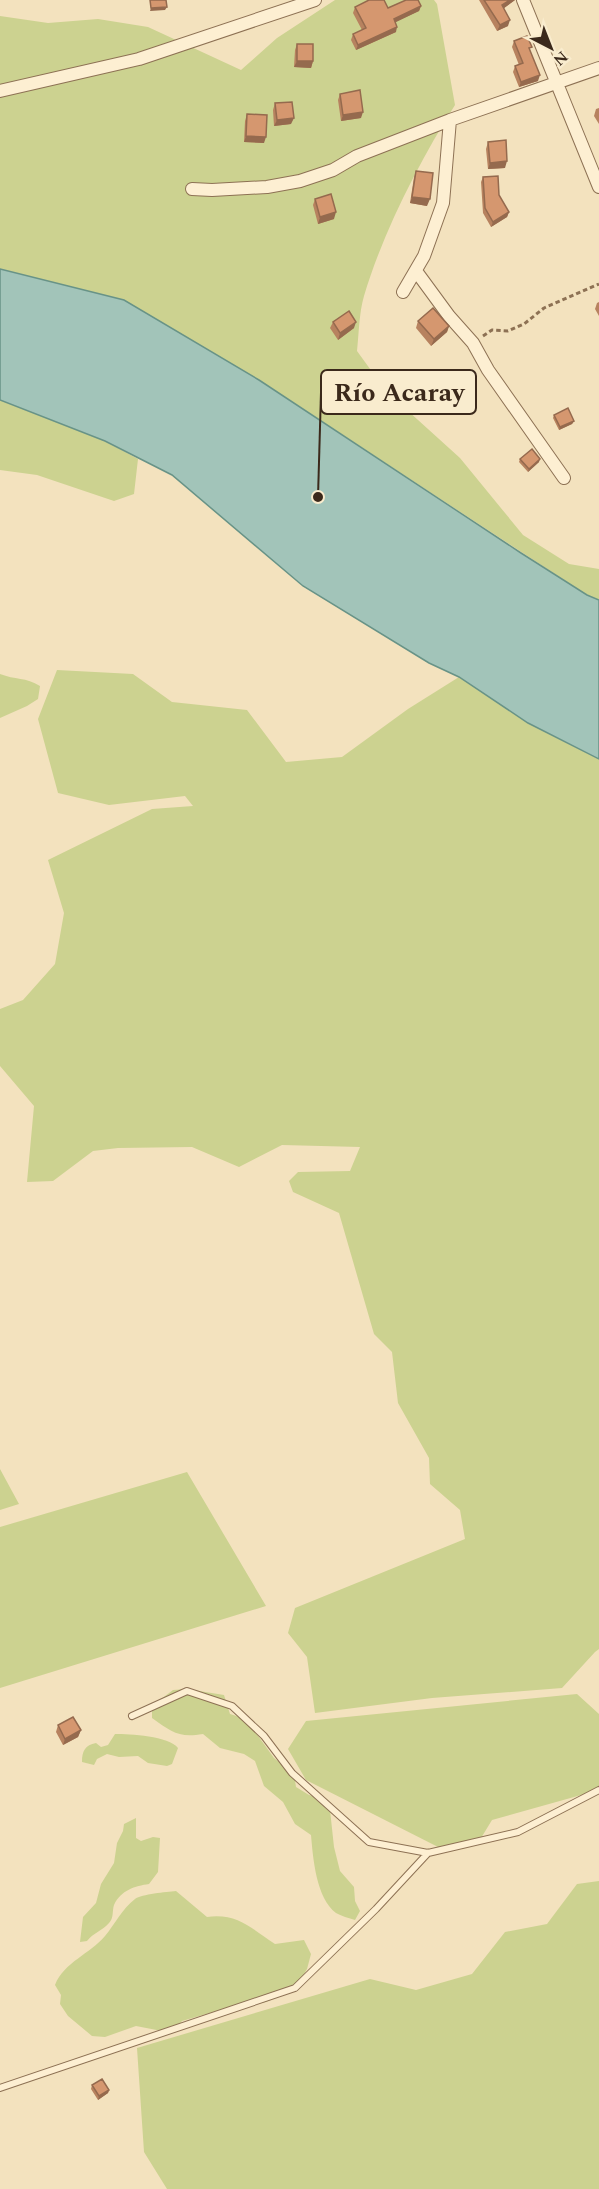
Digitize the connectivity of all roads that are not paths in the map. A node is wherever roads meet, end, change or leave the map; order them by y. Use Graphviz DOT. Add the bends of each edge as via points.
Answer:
graph roads {
  1 [pos="315,0"];
  2 [pos="523,0"];
  3 [pos="599,68"];
  4 [pos="556,84"];
  5 [pos="0,92"];
  6 [pos="450,120"];
  7 [pos="599,187"];
  8 [pos="192,189"];
  9 [pos="416,271"];
  10 [pos="403,292"];
  11 [pos="564,478"];
  12 [pos="132,1716"];
  13 [pos="599,1790"];
  14 [pos="428,1853"];
  15 [pos="0,2088"];
  1 -- 5 [label="street" via="139,59"];
  2 -- 4 [label="street"];
  3 -- 4 [label="street"];
  4 -- 6 [label="street"];
  4 -- 7 [label="street"];
  6 -- 8 [label="street" via="357,156 333,171 300,181 267,187"];
  6 -- 9 [label="street" via="443,203"];
  9 -- 10 [label="street"];
  9 -- 11 [label="street" via="472,343"];
  12 -- 14 [label="lane" via="188,1690 232,1706 264,1736 292,1773 369,1842"];
  13 -- 14 [label="lane" via="518,1832"];
  14 -- 15 [label="lane" via="295,1988"];
}
